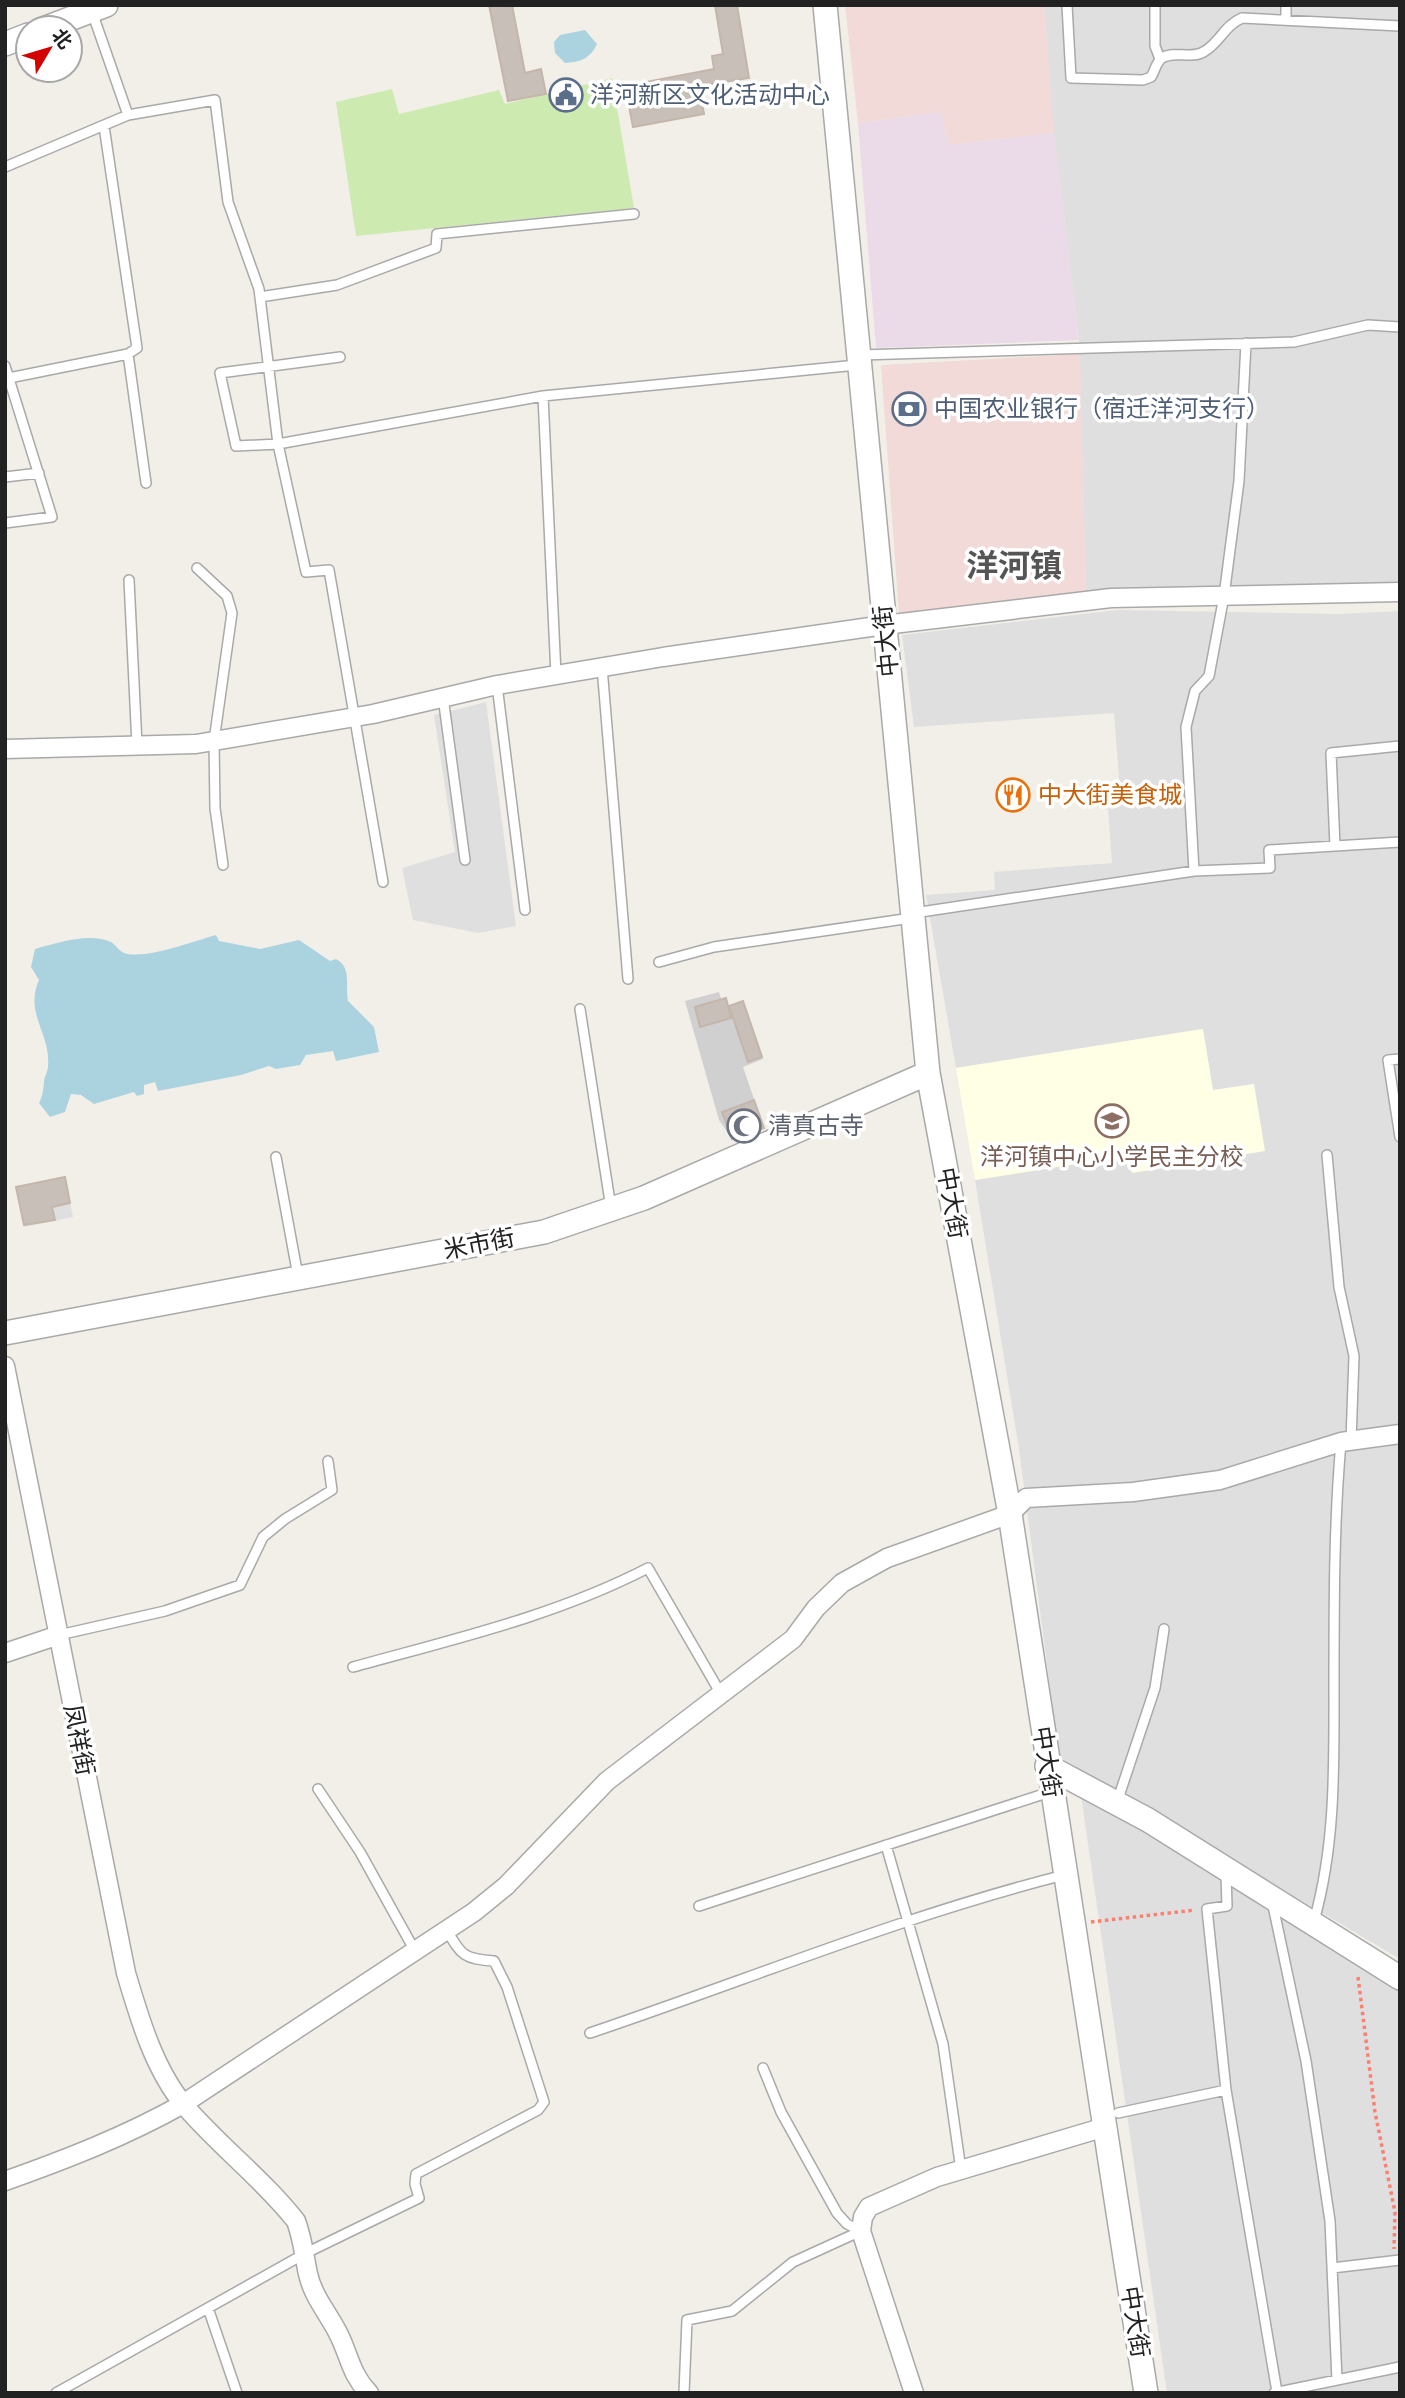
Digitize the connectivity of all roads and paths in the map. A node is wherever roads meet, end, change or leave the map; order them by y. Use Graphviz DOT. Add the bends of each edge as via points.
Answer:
graph roads {
  1 [pos="825,5"];
  2 [pos="1067,5"];
  3 [pos="1242,5"];
  4 [pos="1286,5"];
  5 [pos="1155,6"];
  6 [pos="99,8"];
  7 [pos="1242,18"];
  8 [pos="1286,19"];
  9 [pos="1400,26"];
  10 [pos="1160,59"];
  11 [pos="128,115"];
  12 [pos="104,126"];
  13 [pos="5,167"];
  14 [pos="634,214"];
  15 [pos="260,297"];
  16 [pos="1400,327"];
  17 [pos="1246,343"];
  18 [pos="128,354"];
  19 [pos="340,356"];
  20 [pos="859,360"];
  21 [pos="268,365"];
  22 [pos="5,366"];
  23 [pos="9,378"];
  24 [pos="542,396"];
  25 [pos="278,444"];
  26 [pos="38,473"];
  27 [pos="5,477"];
  28 [pos="146,483"];
  29 [pos="5,523"];
  30 [pos="197,568"];
  31 [pos="129,580"];
  32 [pos="1400,592"];
  33 [pos="1224,596"];
  34 [pos="884,625"];
  35 [pos="602,667"];
  36 [pos="556,675"];
  37 [pos="497,685"];
  38 [pos="443,697"];
  39 [pos="357,717"];
  40 [pos="214,741"];
  41 [pos="137,745"];
  42 [pos="1400,746"];
  43 [pos="5,749"];
  44 [pos="1400,842"];
  45 [pos="1335,846"];
  46 [pos="465,860"];
  47 [pos="223,865"];
  48 [pos="1194,871"];
  49 [pos="383,882"];
  50 [pos="525,910"];
  51 [pos="913,916"];
  52 [pos="659,962"];
  53 [pos="628,979"];
  54 [pos="580,1009"];
  55 [pos="1400,1059"];
  56 [pos="928,1073"];
  57 [pos="1400,1137"];
  58 [pos="1327,1155"];
  59 [pos="276,1157"];
  60 [pos="612,1211"];
  61 [pos="299,1278"];
  62 [pos="5,1333"];
  63 [pos="5,1366"];
  64 [pos="1400,1434"];
  65 [pos="1346,1441"];
  66 [pos="328,1461"];
  67 [pos="1010,1514"];
  68 [pos="1164,1629"];
  69 [pos="59,1635"];
  70 [pos="5,1653"];
  71 [pos="353,1667"];
  72 [pos="722,1694"];
  73 [pos="1047,1766"];
  74 [pos="318,1789"];
  75 [pos="1052,1791"];
  76 [pos="1117,1803"];
  77 [pos="886,1845"];
  78 [pos="1226,1868"];
  79 [pos="1065,1874"];
  80 [pos="1271,1896"];
  81 [pos="699,1906"];
  82 [pos="1208,1909"];
  83 [pos="907,1920"];
  84 [pos="1091,1922"];
  85 [pos="1314,1923"];
  86 [pos="447,1930"];
  87 [pos="1356,1950"];
  88 [pos="415,1951"];
  89 [pos="1398,1974"];
  90 [pos="590,2033"];
  91 [pos="763,2068"];
  92 [pos="1226,2090"];
  93 [pos="183,2104"];
  94 [pos="1111,2120"];
  95 [pos="961,2170"];
  96 [pos="5,2181"];
  97 [pos="861,2231"];
  98 [pos="306,2253"];
  99 [pos="1397,2260"];
  100 [pos="1332,2268"];
  101 [pos="208,2308"];
  102 [pos="1400,2367"];
  103 [pos="1337,2380"];
  104 [pos="1275,2392"];
  105 [pos="56,2393"];
  106 [pos="237,2393"];
  107 [pos="369,2393"];
  108 [pos="684,2393"];
  109 [pos="914,2393"];
  110 [pos="1146,2393"];
  1 -- 20 [label="street, 中大街"];
  2 -- 10 [label="lane" via="1071,79 1143,80 1151,77"];
  3 -- 7 [label="lane"];
  4 -- 8 [label="lane"];
  5 -- 10 [label="lane"];
  6 -- 11 [label="lane"];
  7 -- 8 [label="lane"];
  7 -- 10 [label="lane" via="1232,22 1203,53"];
  8 -- 9 [label="lane"];
  11 -- 12 [label="lane"];
  11 -- 15 [label="lane" via="215,100 228,202"];
  12 -- 13 [label="lane"];
  12 -- 18 [label="lane" via="137,348"];
  14 -- 15 [label="lane" via="437,234 436,248 337,285"];
  15 -- 21 [label="lane"];
  16 -- 17 [label="lane" via="1368,325 1294,342"];
  17 -- 20 [label="lane"];
  17 -- 33 [label="lane" via="1239,481"];
  18 -- 23 [label="lane"];
  18 -- 28 [label="lane"];
  19 -- 21 [label="lane"];
  20 -- 24 [label="lane"];
  20 -- 34 [label="street, 中大街"];
  21 -- 25 [label="lane"];
  21 -- 25 [label="lane" via="220,373 236,446"];
  22 -- 23 [label="lane"];
  23 -- 26 [label="lane"];
  24 -- 25 [label="lane"];
  24 -- 36 [label="lane"];
  25 -- 39 [label="lane" via="306,572 329,570"];
  26 -- 27 [label="lane"];
  26 -- 29 [label="lane" via="52,517"];
  30 -- 40 [label="lane" via="226,596 232,613"];
  31 -- 41 [label="lane"];
  32 -- 33 [label="street"];
  33 -- 34 [label="street" via="1111,598"];
  33 -- 48 [label="lane" via="1209,676 1195,691 1186,727"];
  34 -- 35 [label="street"];
  34 -- 51 [label="street, 中大街"];
  35 -- 36 [label="street"];
  35 -- 53 [label="lane"];
  36 -- 37 [label="street"];
  37 -- 38 [label="street"];
  37 -- 50 [label="lane"];
  38 -- 39 [label="street"];
  38 -- 46 [label="lane"];
  39 -- 40 [label="street"];
  39 -- 49 [label="lane"];
  40 -- 41 [label="street"];
  40 -- 47 [label="lane" via="215,808"];
  41 -- 43 [label="street"];
  42 -- 45 [label="lane" via="1331,753"];
  44 -- 45 [label="lane"];
  45 -- 48 [label="lane" via="1269,850 1270,869"];
  48 -- 51 [label="lane"];
  51 -- 52 [label="lane" via="714,947"];
  51 -- 56 [label="street, 中大街"];
  54 -- 60 [label="lane"];
  55 -- 57 [label="lane" via="1388,1060"];
  56 -- 60 [label="street, 米市街"];
  56 -- 67 [label="street, 中大街"];
  58 -- 65 [label="lane" via="1339,1287 1353,1356"];
  59 -- 61 [label="lane"];
  60 -- 61 [label="street, 米市街" via="544,1232"];
  61 -- 62 [label="street, 米市街"];
  63 -- 69 [label="street, 凤祥街"];
  64 -- 65 [label="street"];
  65 -- 67 [label="street" via="1220,1480 1133,1492 1026,1498"];
  65 -- 85 [label="lane" via="1334,1605 1334,1780 1325,1881"];
  66 -- 69 [label="lane" via="332,1490 263,1537 240,1585 165,1611"];
  67 -- 72 [label="street" via="887,1558 842,1583 793,1639"];
  67 -- 73 [label="street, 中大街"];
  68 -- 76 [label="lane" via="1155,1688"];
  69 -- 70 [label="street"];
  69 -- 93 [label="street, 凤祥街" via="126,1973 138,2014"];
  71 -- 72 [label="lane" via="537,1616 648,1568"];
  72 -- 86 [label="street" via="607,1781 506,1886"];
  73 -- 75 [label="street, 中大街"];
  73 -- 76 [label="street"];
  74 -- 88 [label="lane" via="360,1852"];
  75 -- 77 [label="lane"];
  75 -- 79 [label="street, 中大街"];
  76 -- 78 [label="street"];
  77 -- 81 [label="lane"];
  77 -- 83 [label="lane"];
  78 -- 80 [label="street"];
  78 -- 82 [label="lane" via="1227,1906"];
  79 -- 83 [label="lane"];
  79 -- 94 [label="street, 中大街"];
  80 -- 85 [label="street"];
  80 -- 100 [label="lane" via="1306,2061 1330,2221"];
  82 -- 84 [label="path"];
  82 -- 92 [label="lane"];
  83 -- 90 [label="lane"];
  83 -- 95 [label="lane" via="943,2044"];
  85 -- 87 [label="street"];
  86 -- 88 [label="street"];
  86 -- 98 [label="lane" via="468,1959 494,1961 507,1987 544,2102 538,2110 416,2174 419,2198"];
  87 -- 89 [label="street"];
  87 -- 99 [label="path" via="1375,2112 1395,2212"];
  88 -- 93 [label="street"];
  91 -- 97 [label="lane" via="781,2112 836,2213"];
  92 -- 94 [label="lane"];
  92 -- 104 [label="lane"];
  93 -- 96 [label="street" via="141,2128"];
  93 -- 98 [label="street, 凤祥街" via="296,2221"];
  94 -- 95 [label="street"];
  94 -- 110 [label="street, 中大街"];
  95 -- 97 [label="street" via="869,2207"];
  97 -- 108 [label="lane" via="793,2262 732,2311 687,2319"];
  97 -- 109 [label="street"];
  98 -- 101 [label="lane"];
  98 -- 107 [label="street, 凤祥街" via="315,2297 338,2333 357,2381"];
  99 -- 100 [label="lane"];
  100 -- 103 [label="lane"];
  101 -- 105 [label="lane"];
  101 -- 106 [label="lane"];
  102 -- 103 [label="lane"];
  103 -- 104 [label="lane"];
}
